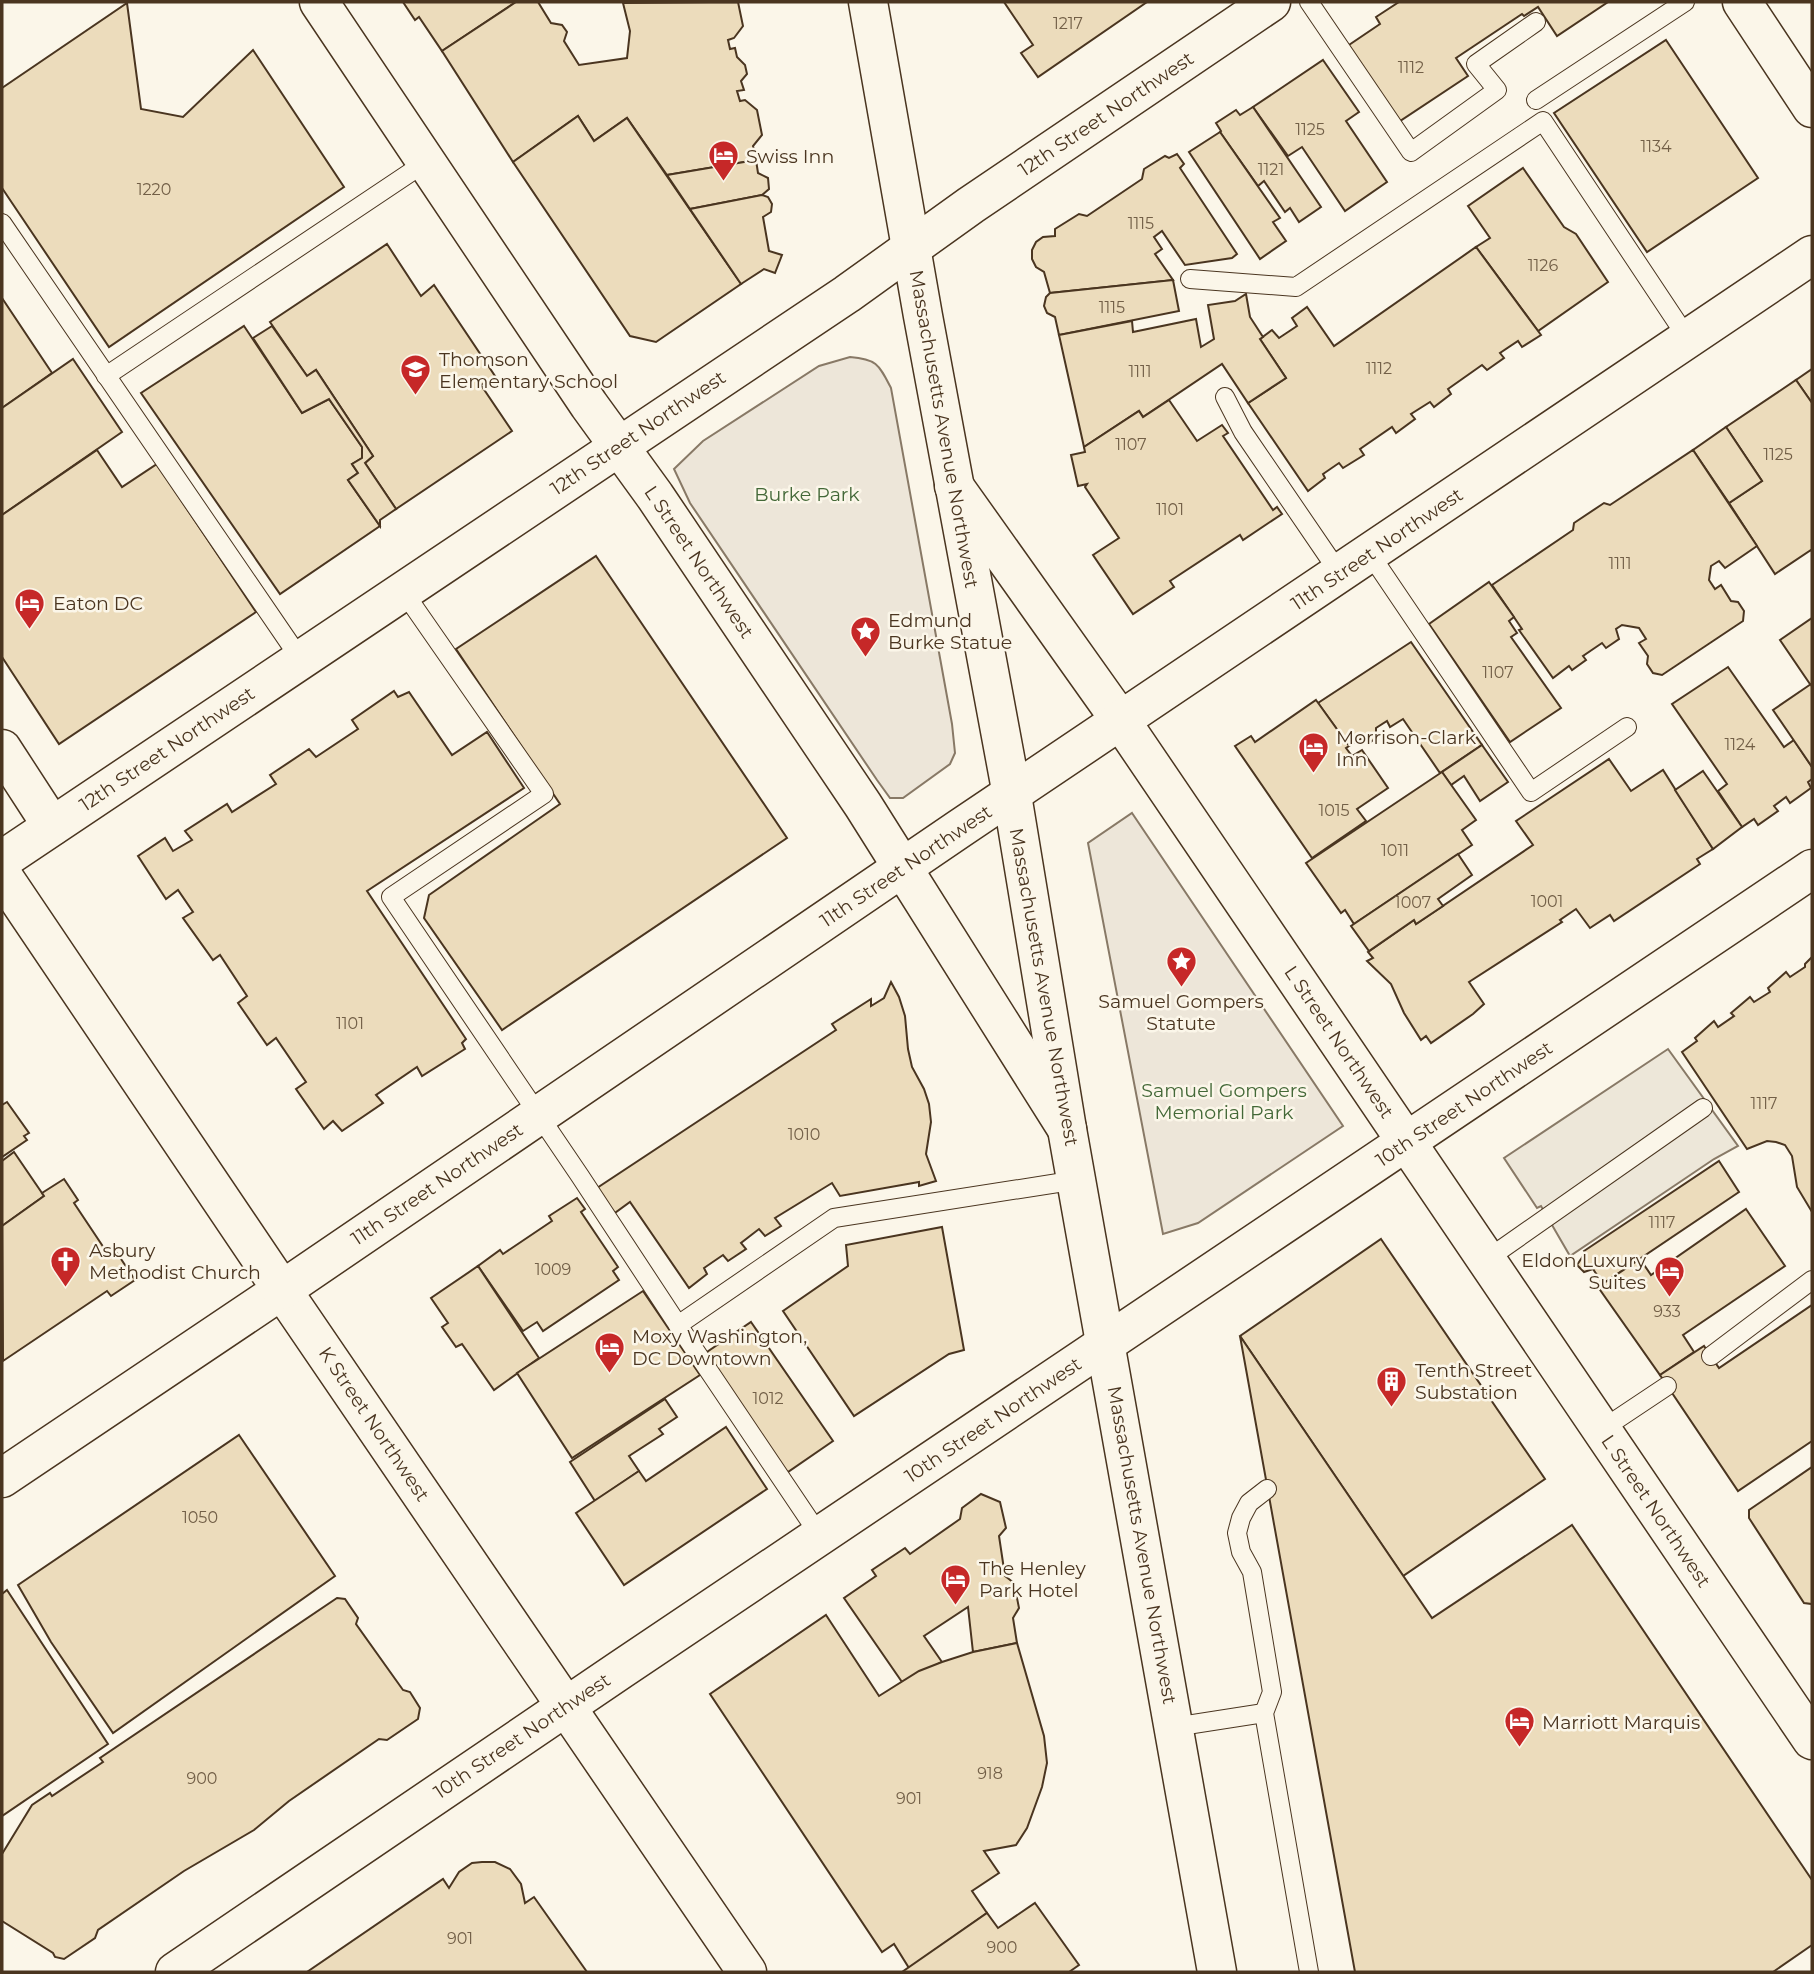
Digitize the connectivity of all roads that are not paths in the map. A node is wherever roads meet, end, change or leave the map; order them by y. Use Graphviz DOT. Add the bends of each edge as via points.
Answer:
graph roads {
  1 [pos="319,2"];
  2 [pos="868,2"];
  3 [pos="1271,2"];
  4 [pos="1308,2"];
  5 [pos="1685,2"];
  6 [pos="1742,2"];
  7 [pos="1536,22"];
  8 [pos="1536,100"];
  9 [pos="1812,108"];
  10 [pos="426,162"];
  11 [pos="2,223"];
  12 [pos="912,249"];
  13 [pos="1812,255"];
  14 [pos="1190,279"];
  15 [pos="1688,339"];
  16 [pos="106,376"];
  17 [pos="1225,397"];
  18 [pos="618,446"];
  19 [pos="954,486"];
  20 [pos="1355,564"];
  21 [pos="403,591"];
  22 [pos="301,660"];
  23 [pos="1121,721"];
  24 [pos="1628,727"];
  25 [pos="2,749"];
  26 [pos="1012,795"];
  27 [pos="52,826"];
  28 [pos="2,860"];
  29 [pos="904,867"];
  30 [pos="1812,869"];
  31 [pos="2,875"];
  32 [pos="1703,1108"];
  33 [pos="539,1115"];
  34 [pos="1067,1129"];
  35 [pos="1407,1142"];
  36 [pos="1077,1181"];
  37 [pos="1486,1261"];
  38 [pos="1812,1280"];
  39 [pos="282,1290"];
  40 [pos="678,1325"];
  41 [pos="1106,1343"];
  42 [pos="1711,1356"];
  43 [pos="1667,1386"];
  44 [pos="1601,1430"];
  45 [pos="2,1478"];
  46 [pos="1267,1489"];
  47 [pos="820,1536"];
  48 [pos="567,1706"];
  49 [pos="1265,1713"];
  50 [pos="1174,1727"];
  51 [pos="1812,1741"];
  52 [pos="175,1972"];
  53 [pos="747,1972"];
  54 [pos="1217,1972"];
  55 [pos="1309,1972"];
  1 -- 10 [label="main road, L Street Northwest"];
  2 -- 12 [label="main road, Massachusetts Avenue Northwest"];
  3 -- 12 [label="main road, 12th Street Northwest"];
  4 -- 7 [label="lane" via="1411,152 1497,90 1476,64"];
  5 -- 8 [label="lane"];
  6 -- 9 [label="main road"];
  10 -- 16 [label="lane"];
  10 -- 18 [label="main road, L Street Northwest"];
  11 -- 16 [label="lane"];
  12 -- 18 [label="main road, 12th Street Northwest"];
  12 -- 19 [label="main road, Massachusetts Avenue Northwest"];
  13 -- 15 [label="main road, 11th Street Northwest"];
  14 -- 15 [label="lane" via="1296,287 1544,121"];
  15 -- 20 [label="main road, 11th Street Northwest"];
  16 -- 22 [label="lane"];
  17 -- 20 [label="lane" via="1243,432"];
  18 -- 21 [label="main road, 12th Street Northwest"];
  18 -- 29 [label="main road, L Street Northwest"];
  19 -- 23 [label="main road, L Street Northwest"];
  19 -- 26 [label="main road, Massachusetts Avenue Northwest"];
  20 -- 23 [label="main road, 11th Street Northwest"];
  20 -- 24 [label="lane" via="1531,792"];
  21 -- 22 [label="main road, 12th Street Northwest"];
  21 -- 33 [label="lane" via="544,794 391,897"];
  22 -- 27 [label="main road, 12th Street Northwest"];
  23 -- 26 [label="main road, 11th Street Northwest"];
  23 -- 35 [label="main road, L Street Northwest"];
  25 -- 27 [label="main road"];
  26 -- 29 [label="main road, 11th Street Northwest"];
  26 -- 34 [label="main road, Massachusetts Avenue Northwest"];
  27 -- 28 [label="main road, 12th Street Northwest"];
  29 -- 33 [label="main road, 11th Street Northwest"];
  29 -- 34 [label="main road, L Street Northwest"];
  30 -- 35 [label="main road, 10th Street Northwest"];
  31 -- 39 [label="main road, K Street Northwest"];
  32 -- 37 [label="lane"];
  33 -- 39 [label="main road, 11th Street Northwest"];
  33 -- 40 [label="lane"];
  34 -- 36 [label="main road, Massachusetts Avenue Northwest"];
  35 -- 37 [label="main road, L Street Northwest"];
  35 -- 41 [label="main road, 10th Street Northwest"];
  36 -- 40 [label="lane" via="834,1218"];
  36 -- 41 [label="main road, Massachusetts Avenue Northwest"];
  37 -- 44 [label="main road, L Street Northwest"];
  38 -- 42 [label="lane"];
  39 -- 45 [label="main road, 11th Street Northwest"];
  39 -- 48 [label="main road, K Street Northwest"];
  40 -- 47 [label="lane"];
  41 -- 47 [label="main road, 10th Street Northwest"];
  41 -- 50 [label="main road, Massachusetts Avenue Northwest"];
  43 -- 44 [label="lane"];
  44 -- 51 [label="main road, L Street Northwest"];
  46 -- 49 [label="lane" via="1249,1503 1237,1533 1252,1572 1272,1692"];
  47 -- 48 [label="main road, 10th Street Northwest"];
  48 -- 52 [label="main road, 10th Street Northwest"];
  48 -- 53 [label="main road, K Street Northwest"];
  49 -- 50 [label="lane"];
  49 -- 55 [label="lane"];
  50 -- 54 [label="main road, Massachusetts Avenue Northwest"];
}
